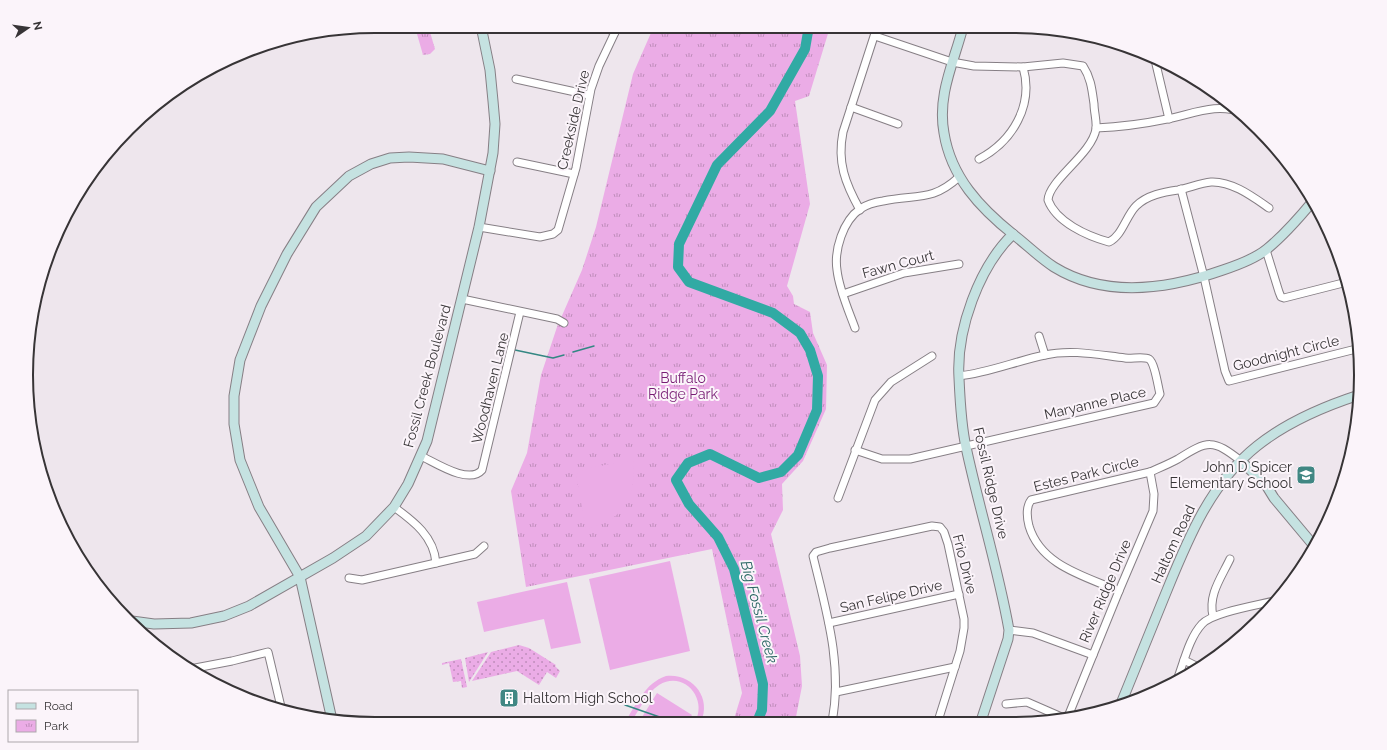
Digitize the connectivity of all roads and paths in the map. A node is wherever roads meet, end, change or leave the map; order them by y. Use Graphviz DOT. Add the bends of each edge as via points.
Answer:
graph roads {
  1 [pos="482,33"];
  2 [pos="614,33"];
  3 [pos="876,33"];
  4 [pos="960,33"];
  5 [pos="875,36"];
  6 [pos="952,62"];
  7 [pos="1156,65"];
  8 [pos="1023,67"];
  9 [pos="516,79"];
  10 [pos="589,96"];
  11 [pos="851,107"];
  12 [pos="1224,107"];
  13 [pos="1169,118"];
  14 [pos="898,124"];
  15 [pos="1096,128"];
  16 [pos="979,159"];
  17 [pos="517,162"];
  18 [pos="490,171"];
  19 [pos="574,174"];
  20 [pos="959,177"];
  21 [pos="1181,189"];
  22 [pos="1309,206"];
  23 [pos="1269,208"];
  24 [pos="860,210"];
  25 [pos="479,227"];
  26 [pos="1014,234"];
  27 [pos="1266,250"];
  28 [pos="959,264"];
  29 [pos="1204,276"];
  30 [pos="1341,283"];
  31 [pos="843,294"];
  32 [pos="462,299"];
  33 [pos="520,312"];
  34 [pos="564,323"];
  35 [pos="855,328"];
  36 [pos="1039,336"];
  37 [pos="1353,350"];
  38 [pos="1045,355"];
  39 [pos="932,356"];
  40 [pos="959,376"];
  41 [pos="1353,397"];
  42 [pos="966,446"];
  43 [pos="854,450"];
  44 [pos="421,456"];
  45 [pos="1241,461"];
  46 [pos="1150,472"];
  47 [pos="838,498"];
  48 [pos="394,507"];
  49 [pos="1310,542"];
  50 [pos="484,546"];
  51 [pos="1230,559"];
  52 [pos="436,562"];
  53 [pos="300,577"];
  54 [pos="349,578"];
  55 [pos="1118,591"];
  56 [pos="958,594"];
  57 [pos="1267,603"];
  58 [pos="1213,616"];
  59 [pos="829,623"];
  60 [pos="141,624"];
  61 [pos="1009,630"];
  62 [pos="1093,655"];
  63 [pos="1184,660"];
  64 [pos="1193,665"];
  65 [pos="955,667"];
  66 [pos="198,668"];
  67 [pos="1179,673"];
  68 [pos="836,692"];
  69 [pos="1123,699"];
  70 [pos="280,703"];
  71 [pos="1006,704"];
  72 [pos="1070,712"];
  73 [pos="331,714"];
  74 [pos="1056,714"];
  75 [pos="833,717"];
  76 [pos="939,717"];
  77 [pos="982,717"];
  1 -- 18 [label="street, Fossil Creek Boulevard" via="490,70 495,124"];
  2 -- 10 [label="street, Creekside Drive"];
  3 -- 5 [label="street"];
  4 -- 6 [label="street"];
  5 -- 6 [label="street"];
  5 -- 11 [label="street"];
  6 -- 8 [label="street" via="983,67"];
  6 -- 20 [label="street" via="944,94 942,118 949,156"];
  7 -- 13 [label="street"];
  8 -- 15 [label="street" via="1063,63 1082,66 1092,88"];
  8 -- 16 [label="street" via="1026,100 1020,117 1008,135"];
  9 -- 10 [label="street"];
  10 -- 19 [label="street, Creekside Drive"];
  11 -- 14 [label="street"];
  11 -- 24 [label="street" via="843,132 840,158 848,188"];
  12 -- 13 [label="street"];
  13 -- 15 [label="street" via="1118,128"];
  15 -- 21 [label="street" via="1078,159 1049,195 1051,207 1065,221 1085,233 1109,242 1114,239 1130,213 1143,201 1166,191"];
  17 -- 19 [label="street"];
  18 -- 25 [label="street, Fossil Creek Boulevard"];
  18 -- 53 [label="street" via="443,159 409,156 371,164 349,176 316,207 287,254 261,306 240,360 234,396 234,424 240,460 259,507"];
  19 -- 25 [label="street, Creekside Drive" via="558,230 545,237"];
  20 -- 24 [label="street" via="948,187 929,196 883,201"];
  20 -- 26 [label="street" via="985,212"];
  21 -- 23 [label="street" via="1203,184 1222,184 1251,196"];
  21 -- 29 [label="street"];
  22 -- 27 [label="street"];
  24 -- 31 [label="street" via="850,219 837,251 837,270"];
  25 -- 32 [label="street, Fossil Creek Boulevard"];
  26 -- 29 [label="street" via="1054,267 1094,284 1131,289 1149,288"];
  26 -- 40 [label="street, Fossil Ridge Drive" via="999,250 977,285 960,353"];
  27 -- 29 [label="street" via="1240,264"];
  27 -- 30 [label="street" via="1281,297"];
  28 -- 31 [label="street, Fawn Court" via="904,273"];
  29 -- 37 [label="street, Goodnight Circle" via="1229,381"];
  31 -- 35 [label="street"];
  32 -- 33 [label="street"];
  32 -- 44 [label="street, Fossil Creek Boulevard" via="427,441"];
  33 -- 34 [label="street" via="557,319"];
  33 -- 44 [label="street, Woodhaven Lane" via="482,470 475,475 463,475"];
  36 -- 38 [label="street"];
  38 -- 40 [label="street, Maryanne Place"];
  38 -- 42 [label="street, Maryanne Place" via="1064,353 1147,358 1155,371 1159,398 1154,403"];
  39 -- 43 [label="street" via="879,393"];
  40 -- 42 [label="street, Fossil Ridge Drive"];
  41 -- 45 [label="street, Haltom Road" via="1295,421 1258,445"];
  42 -- 43 [label="street, Maryanne Place" via="899,460 882,459"];
  42 -- 61 [label="street, Fossil Ridge Drive"];
  43 -- 47 [label="street"];
  44 -- 48 [label="street, Fossil Creek Boulevard"];
  45 -- 46 [label="street, Estes Park Circle" via="1227,450 1208,444 1199,446"];
  45 -- 49 [label="street" via="1266,485"];
  45 -- 69 [label="street, Haltom Road" via="1214,493 1198,519"];
  46 -- 55 [label="street, River Ridge Drive" via="1154,494 1153,511"];
  46 -- 55 [label="street, Estes Park Circle" via="1036,498 1028,504 1028,520 1032,534 1046,555 1061,566"];
  48 -- 52 [label="street" via="423,531 432,544"];
  48 -- 53 [label="street, Fossil Creek Boulevard" via="366,536"];
  50 -- 52 [label="street" via="475,554"];
  51 -- 58 [label="street" via="1212,597"];
  52 -- 54 [label="street" via="362,580"];
  53 -- 60 [label="street, Fossil Creek Boulevard" via="249,606 224,616 191,623"];
  53 -- 73 [label="street"];
  55 -- 62 [label="street, River Ridge Drive"];
  56 -- 59 [label="street, San Felipe Drive"];
  56 -- 59 [label="street, Frio Drive" via="948,544 940,527 926,527 830,548 816,552 813,556"];
  56 -- 65 [label="street, Frio Drive" via="964,628"];
  57 -- 58 [label="street"];
  58 -- 63 [label="street" via="1203,623 1196,633"];
  59 -- 68 [label="street" via="834,652"];
  61 -- 62 [label="street" via="1029,632"];
  61 -- 77 [label="street, Fossil Ridge Drive"];
  62 -- 72 [label="street, River Ridge Drive"];
  63 -- 64 [label="street"];
  63 -- 67 [label="street"];
  65 -- 68 [label="street"];
  65 -- 76 [label="street, Frio Drive"];
  66 -- 70 [label="street" via="268,652"];
  68 -- 75 [label="street"];
  71 -- 74 [label="street" via="1027,702"];
}
